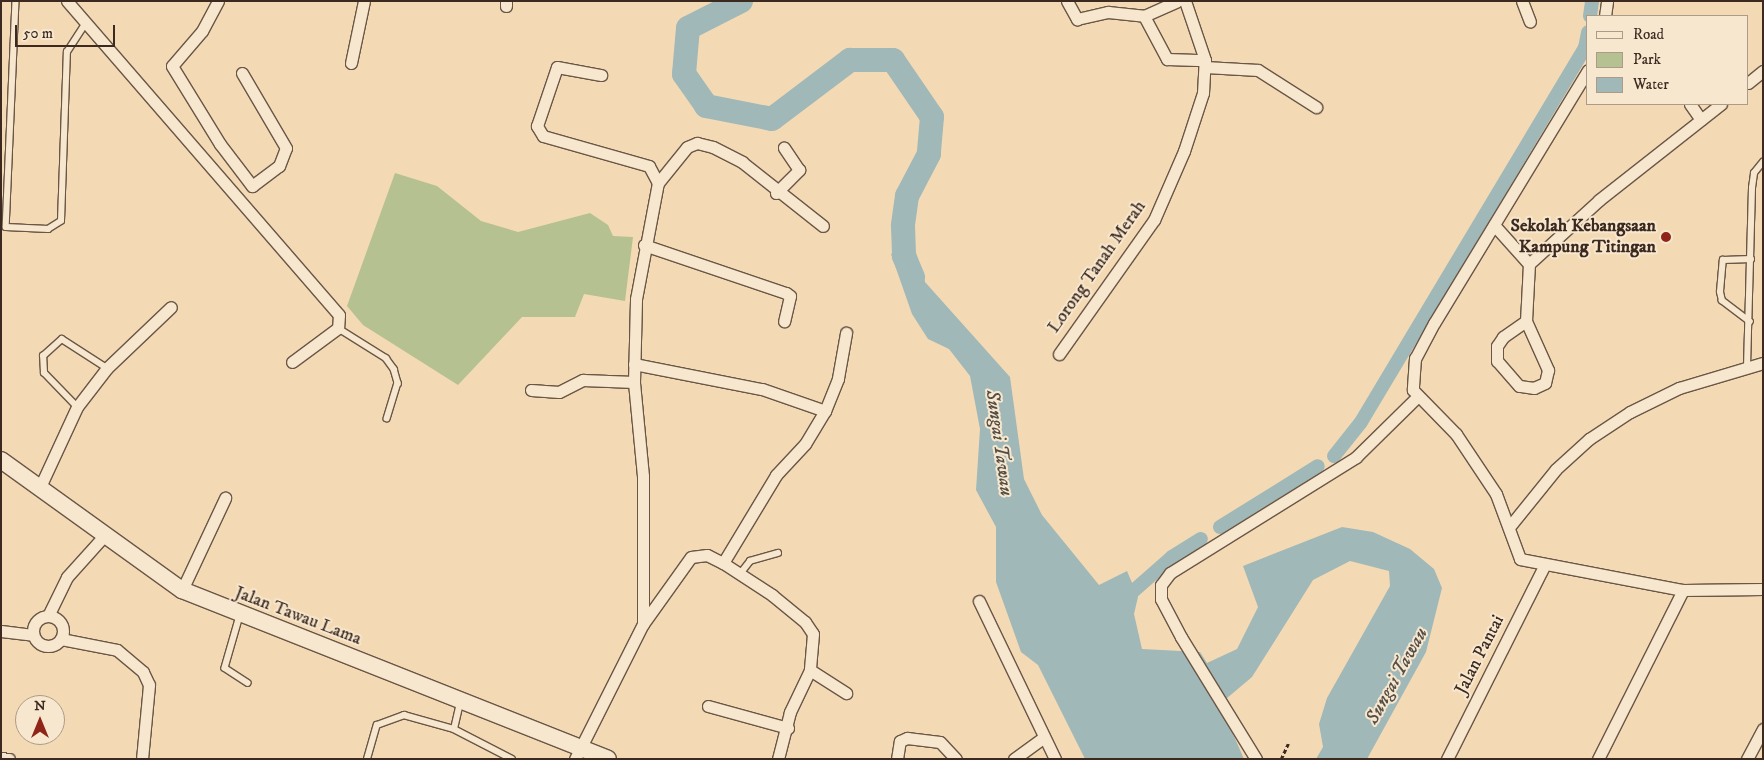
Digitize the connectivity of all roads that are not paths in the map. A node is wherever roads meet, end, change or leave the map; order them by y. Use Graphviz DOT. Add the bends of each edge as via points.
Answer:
graph roads {
  1 [pos="16,1"];
  2 [pos="67,1"];
  3 [pos="218,1"];
  4 [pos="364,1"];
  5 [pos="1067,1"];
  6 [pos="1177,1"];
  7 [pos="1185,1"];
  8 [pos="1522,1"];
  9 [pos="1607,1"];
  10 [pos="1605,15"];
  11 [pos="1144,16"];
  12 [pos="1530,22"];
  13 [pos="86,23"];
  14 [pos="351,62"];
  15 [pos="1205,64"];
  16 [pos="1763,71"];
  17 [pos="242,73"];
  18 [pos="1586,73"];
  19 [pos="601,75"];
  20 [pos="1749,82"];
  21 [pos="1691,105"];
  22 [pos="1720,105"];
  23 [pos="1316,107"];
  24 [pos="1701,120"];
  25 [pos="784,148"];
  26 [pos="1763,162"];
  27 [pos="658,183"];
  28 [pos="776,193"];
  29 [pos="1494,225"];
  30 [pos="824,226"];
  31 [pos="4,227"];
  32 [pos="644,245"];
  33 [pos="1751,258"];
  34 [pos="1529,264"];
  35 [pos="171,307"];
  36 [pos="784,320"];
  37 [pos="1526,321"];
  38 [pos="1750,322"];
  39 [pos="338,328"];
  40 [pos="846,333"];
  41 [pos="1059,354"];
  42 [pos="292,362"];
  43 [pos="1763,363"];
  44 [pos="634,364"];
  45 [pos="1747,367"];
  46 [pos="107,368"];
  47 [pos="634,382"];
  48 [pos="531,390"];
  49 [pos="1417,397"];
  50 [pos="77,407"];
  51 [pos="825,411"];
  52 [pos="387,418"];
  53 [pos="1,460"];
  54 [pos="40,487"];
  55 [pos="225,498"];
  56 [pos="1510,526"];
  57 [pos="103,537"];
  58 [pos="778,554"];
  59 [pos="723,563"];
  60 [pos="1544,566"];
  61 [pos="740,574"];
  62 [pos="1763,589"];
  63 [pos="182,590"];
  64 [pos="1683,590"];
  65 [pos="979,601"];
  66 [pos="48,616"];
  67 [pos="240,616"];
  68 [pos="643,624"];
  69 [pos="1,631"];
  70 [pos="33,635"];
  71 [pos="60,639"];
  72 [pos="810,670"];
  73 [pos="248,683"];
  74 [pos="846,693"];
  75 [pos="460,701"];
  76 [pos="708,706"];
  77 [pos="788,728"];
  78 [pos="454,729"];
  79 [pos="1763,729"];
  80 [pos="1044,737"];
  81 [pos="578,754"];
  82 [pos="1,758"];
  83 [pos="9,759"];
  84 [pos="142,759"];
  85 [pos="367,759"];
  86 [pos="512,759"];
  87 [pos="608,759"];
  88 [pos="778,759"];
  89 [pos="897,759"];
  90 [pos="956,759"];
  91 [pos="1014,759"];
  92 [pos="1055,759"];
  93 [pos="1256,759"];
  94 [pos="1447,759"];
  95 [pos="1598,759"];
  96 [pos="1747,759"];
  1 -- 31 [label="lane"];
  2 -- 13 [label="street"];
  3 -- 17 [label="street" via="202,31 172,66 220,144 252,186 279,166 286,148"];
  4 -- 14 [label="street"];
  5 -- 11 [label="street" via="1077,19 1108,12"];
  6 -- 11 [label="street"];
  7 -- 15 [label="street, Lorong Tanah Merah"];
  8 -- 12 [label="street"];
  9 -- 10 [label="street"];
  11 -- 15 [label="street" via="1167,59"];
  13 -- 31 [label="lane" via="67,52 61,221 48,229"];
  13 -- 39 [label="street" via="339,315"];
  15 -- 23 [label="street" via="1258,70"];
  15 -- 41 [label="street, Lorong Tanah Merah" via="1196,117 1154,220"];
  16 -- 20 [label="street"];
  18 -- 29 [label="street"];
  19 -- 27 [label="street" via="557,66 537,126 543,136 649,166"];
  21 -- 24 [label="street"];
  22 -- 24 [label="street"];
  24 -- 34 [label="street" via="1599,200"];
  25 -- 28 [label="street" via="799,170"];
  26 -- 33 [label="lane" via="1754,173 1752,188"];
  27 -- 28 [label="street" via="687,147 697,144 728,152"];
  27 -- 32 [label="street"];
  28 -- 30 [label="street"];
  29 -- 34 [label="street"];
  29 -- 49 [label="street" via="1415,358"];
  32 -- 36 [label="street" via="786,293 790,296"];
  32 -- 44 [label="street"];
  33 -- 38 [label="lane"];
  33 -- 38 [label="lane" via="1723,260 1720,292 1722,301"];
  34 -- 37 [label="street"];
  35 -- 46 [label="street"];
  37 -- 37 [label="street" via="1503,337 1497,346 1497,361 1519,386 1534,388 1546,383 1548,370"];
  38 -- 45 [label="lane"];
  39 -- 42 [label="street"];
  39 -- 52 [label="lane" via="386,358 394,369 398,383"];
  40 -- 51 [label="street" via="838,378"];
  43 -- 45 [label="street"];
  44 -- 47 [label="street"];
  44 -- 51 [label="street" via="762,388"];
  45 -- 56 [label="street" via="1679,388 1589,439 1556,469"];
  46 -- 50 [label="street"];
  46 -- 50 [label="lane" via="62,339 43,356 44,373"];
  47 -- 48 [label="street" via="583,380 559,392"];
  47 -- 68 [label="street" via="643,476"];
  49 -- 56 [label="street" via="1456,434 1496,494"];
  49 -- 93 [label="street" via="1349,462 1170,574 1161,585 1161,599"];
  50 -- 54 [label="street"];
  51 -- 59 [label="street" via="805,444 776,474"];
  53 -- 54 [label="street, Jalan Tawau Lama"];
  54 -- 57 [label="street, Jalan Tawau Lama"];
  55 -- 63 [label="street"];
  56 -- 60 [label="street" via="1513,550 1520,558"];
  57 -- 63 [label="street, Jalan Tawau Lama"];
  57 -- 66 [label="street" via="67,577"];
  58 -- 61 [label="lane" via="750,561"];
  59 -- 61 [label="street"];
  59 -- 68 [label="street" via="707,555 690,557"];
  60 -- 64 [label="street"];
  60 -- 94 [label="street, Jalan Pantai"];
  61 -- 72 [label="street" via="810,627 814,641"];
  62 -- 64 [label="street"];
  63 -- 67 [label="street, Jalan Tawau Lama"];
  64 -- 95 [label="street"];
  65 -- 80 [label="street"];
  66 -- 70 [label="street" via="36,621"];
  66 -- 71 [label="street" via="61,624"];
  67 -- 73 [label="lane" via="225,668"];
  67 -- 75 [label="street, Jalan Tawau Lama"];
  68 -- 81 [label="street"];
  69 -- 70 [label="street"];
  70 -- 71 [label="street" via="48,646"];
  71 -- 84 [label="street" via="117,650 143,672 149,685"];
  72 -- 74 [label="street"];
  72 -- 77 [label="street" via="790,712"];
  75 -- 78 [label="lane"];
  75 -- 81 [label="street, Jalan Tawau Lama"];
  76 -- 77 [label="street"];
  77 -- 88 [label="street"];
  78 -- 85 [label="lane" via="404,715 389,717 376,725"];
  78 -- 86 [label="lane"];
  79 -- 96 [label="street"];
  80 -- 91 [label="street"];
  80 -- 92 [label="street"];
  81 -- 87 [label="street, Jalan Tawau Lama"];
  82 -- 83 [label="street"];
  89 -- 90 [label="street" via="900,741 907,738 940,742"];
}
